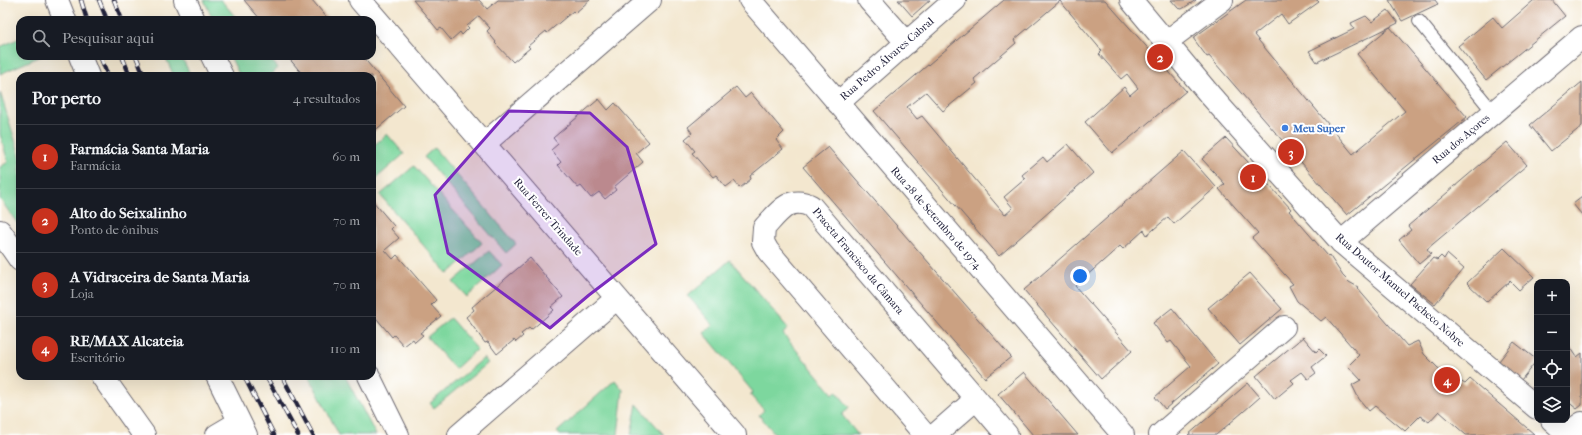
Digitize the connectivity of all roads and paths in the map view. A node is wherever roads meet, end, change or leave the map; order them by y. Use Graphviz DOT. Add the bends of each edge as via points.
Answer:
graph roads {
  1 [pos="57,0"];
  2 [pos="185,0"];
  3 [pos="360,0"];
  4 [pos="650,0"];
  5 [pos="750,0"];
  6 [pos="869,0"];
  7 [pos="955,0"];
  8 [pos="1131,0"];
  9 [pos="1222,0"];
  10 [pos="63,16"];
  11 [pos="192,16"];
  12 [pos="374,16"];
  13 [pos="376,19"];
  14 [pos="1420,21"];
  15 [pos="1582,38"];
  16 [pos="1166,42"];
  17 [pos="906,43"];
  18 [pos="82,60"];
  19 [pos="214,60"];
  20 [pos="86,72"];
  21 [pos="220,72"];
  22 [pos="838,103"];
  23 [pos="1493,112"];
  24 [pos="484,144"];
  25 [pos="0,231"];
  26 [pos="1342,242"];
  27 [pos="16,254"];
  28 [pos="617,298"];
  29 [pos="1284,327"];
  30 [pos="105,380"];
  31 [pos="219,380"];
  32 [pos="371,380"];
  33 [pos="976,399"];
  34 [pos="1534,405"];
  35 [pos="243,428"];
  36 [pos="144,435"];
  37 [pos="217,435"];
  38 [pos="398,435"];
  39 [pos="459,435"];
  40 [pos="735,435"];
  41 [pos="925,435"];
  42 [pos="935,435"];
  43 [pos="1007,435"];
  44 [pos="1123,435"];
  45 [pos="1160,435"];
  1 -- 10 [label="street"];
  2 -- 11 [label="street"];
  3 -- 12 [label="street, Rua Ferrer Trindade"];
  4 -- 24 [label="street"];
  5 -- 22 [label="street, Rua 28 de Setembro de 1974"];
  6 -- 17 [label="street"];
  7 -- 17 [label="street, Rua Pedro Álvares Cabral"];
  8 -- 16 [label="street, Rua Doutor Manuel Pacheco Nobre"];
  9 -- 16 [label="street"];
  13 -- 24 [label="street, Rua Ferrer Trindade"];
  14 -- 23 [label="lane"];
  15 -- 23 [label="street, Rua dos Açores"];
  16 -- 26 [label="street, Rua Doutor Manuel Pacheco Nobre"];
  17 -- 22 [label="street, Rua Pedro Álvares Cabral"];
  18 -- 20 [label="street"];
  19 -- 21 [label="street"];
  22 -- 44 [label="street, Rua 28 de Setembro de 1974"];
  23 -- 26 [label="street, Rua dos Açores"];
  24 -- 28 [label="street, Rua Ferrer Trindade"];
  25 -- 27 [label="street"];
  26 -- 34 [label="street, Rua Doutor Manuel Pacheco Nobre"];
  28 -- 39 [label="street"];
  28 -- 40 [label="street, Rua Ferrer Trindade"];
  29 -- 45 [label="street"];
  30 -- 36 [label="street"];
  31 -- 35 [label="street"];
  32 -- 38 [label="street"];
  33 -- 41 [label="street, Praceta Francisco da Câmara" via="811,206 802,201 792,202 786,206 764,228 763,242 768,251"];
  33 -- 42 [label="street"];
  33 -- 43 [label="street, Praceta Francisco da Câmara"];
  35 -- 37 [label="street"];
}
